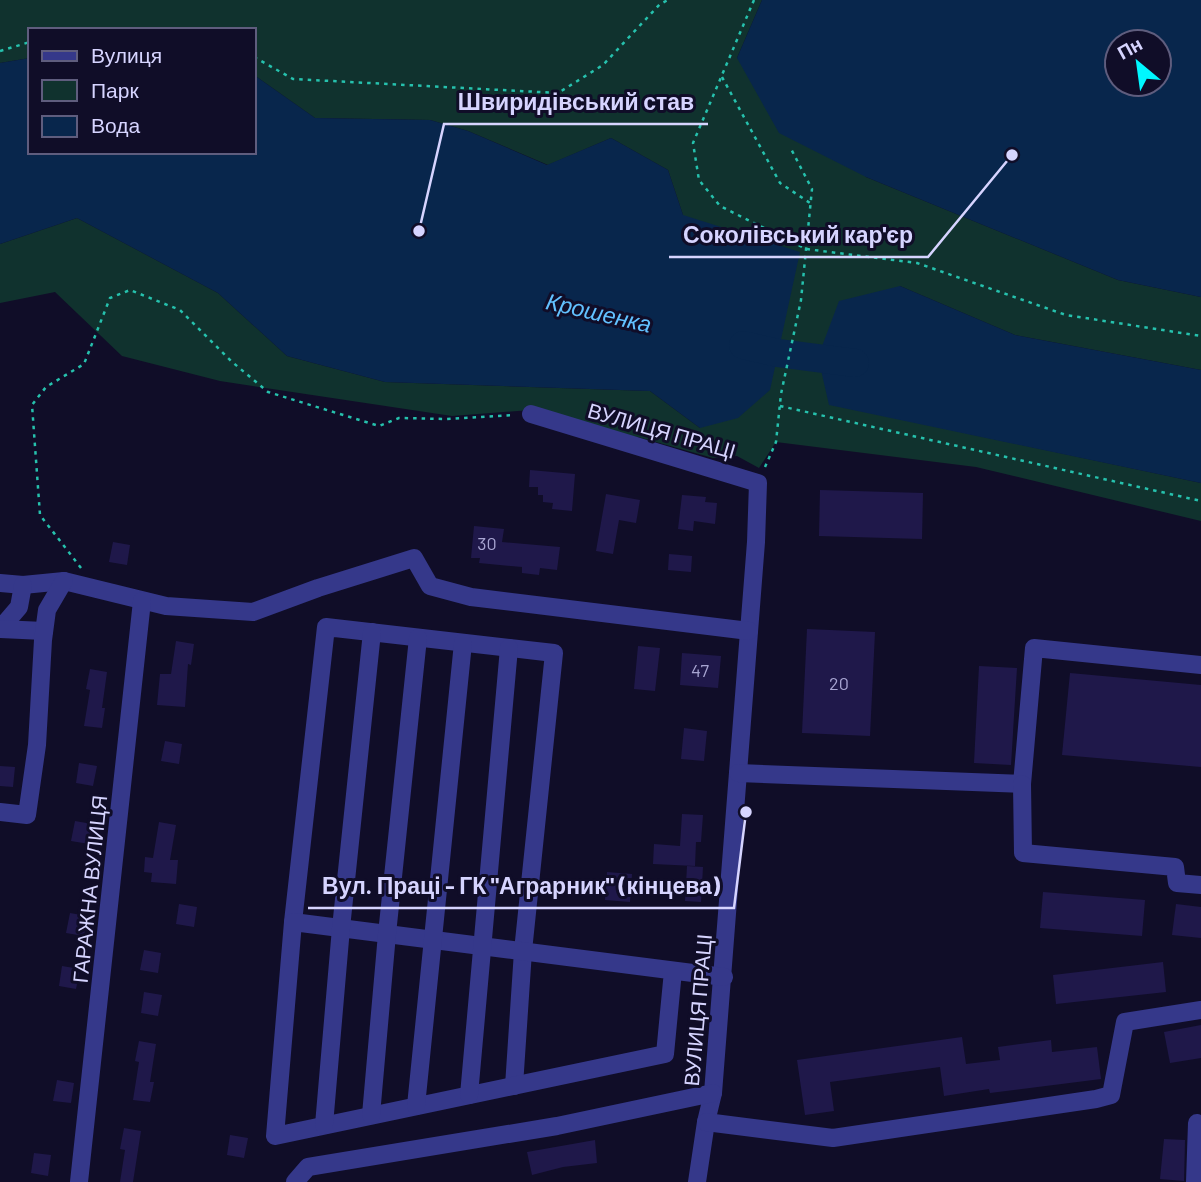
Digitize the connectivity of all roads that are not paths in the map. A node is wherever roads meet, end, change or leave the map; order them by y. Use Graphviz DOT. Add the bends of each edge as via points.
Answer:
graph roads {
  1 [pos="531,414"];
  2 [pos="64,581"];
  3 [pos="0,583"];
  4 [pos="23,585"];
  5 [pos="142,601"];
  6 [pos="0,629"];
  7 [pos="44,631"];
  8 [pos="749,631"];
  9 [pos="372,632"];
  10 [pos="418,638"];
  11 [pos="463,643"];
  12 [pos="509,648"];
  13 [pos="1201,665"];
  14 [pos="738,773"];
  15 [pos="1023,785"];
  16 [pos="0,812"];
  17 [pos="1201,885"];
  18 [pos="293,922"];
  19 [pos="341,928"];
  20 [pos="387,934"];
  21 [pos="433,940"];
  22 [pos="482,946"];
  23 [pos="523,951"];
  24 [pos="673,971"];
  25 [pos="724,977"];
  26 [pos="1201,1010"];
  27 [pos="514,1086"];
  28 [pos="713,1093"];
  29 [pos="469,1095"];
  30 [pos="416,1106"];
  31 [pos="371,1115"];
  32 [pos="706,1122"];
  33 [pos="1197,1123"];
  34 [pos="324,1125"];
  35 [pos="79,1182"];
  36 [pos="295,1182"];
  37 [pos="697,1182"];
  38 [pos="1195,1182"];
  1 -- 8 [label="street, ВУЛИЦЯ ПРАЦІ" via="758,483"];
  2 -- 4 [label="street"];
  2 -- 5 [label="street"];
  2 -- 7 [label="street" via="47,610"];
  3 -- 4 [label="street"];
  4 -- 6 [label="street" via="19,607"];
  5 -- 8 [label="street" via="253,612 414,558 430,586 471,597"];
  5 -- 35 [label="street, ГАРАЖНА ВУЛИЦЯ"];
  6 -- 7 [label="street"];
  7 -- 16 [label="street" via="37,745 27,815"];
  8 -- 14 [label="street, ВУЛИЦЯ ПРАЦІ"];
  9 -- 10 [label="street"];
  9 -- 18 [label="street" via="326,627"];
  9 -- 19 [label="street"];
  10 -- 11 [label="street"];
  10 -- 20 [label="street"];
  11 -- 12 [label="street"];
  11 -- 21 [label="street"];
  12 -- 22 [label="street"];
  12 -- 23 [label="street" via="554,653"];
  13 -- 15 [label="street" via="1034,648"];
  14 -- 15 [label="street"];
  14 -- 25 [label="street, ВУЛИЦЯ ПРАЦІ"];
  15 -- 17 [label="street" via="1023,853 1175,867 1177,883"];
  18 -- 19 [label="street"];
  18 -- 34 [label="street" via="275,1136"];
  19 -- 20 [label="street"];
  19 -- 34 [label="street"];
  20 -- 21 [label="street"];
  20 -- 31 [label="street"];
  21 -- 22 [label="street"];
  21 -- 30 [label="street"];
  22 -- 23 [label="street"];
  22 -- 29 [label="street"];
  23 -- 24 [label="street"];
  23 -- 27 [label="street"];
  24 -- 25 [label="street"];
  24 -- 27 [label="street" via="664,1054"];
  25 -- 28 [label="street, ВУЛИЦЯ ПРАЦІ"];
  26 -- 32 [label="street" via="1125,1022 1111,1095 1096,1099 833,1138"];
  27 -- 29 [label="street"];
  28 -- 32 [label="street, ВУЛИЦЯ ПРАЦІ"];
  28 -- 36 [label="street" via="557,1126 308,1167"];
  29 -- 30 [label="street"];
  30 -- 31 [label="street"];
  31 -- 34 [label="street"];
  32 -- 37 [label="street, ВУЛИЦЯ ПРАЦІ"];
  33 -- 38 [label="street"];
}
